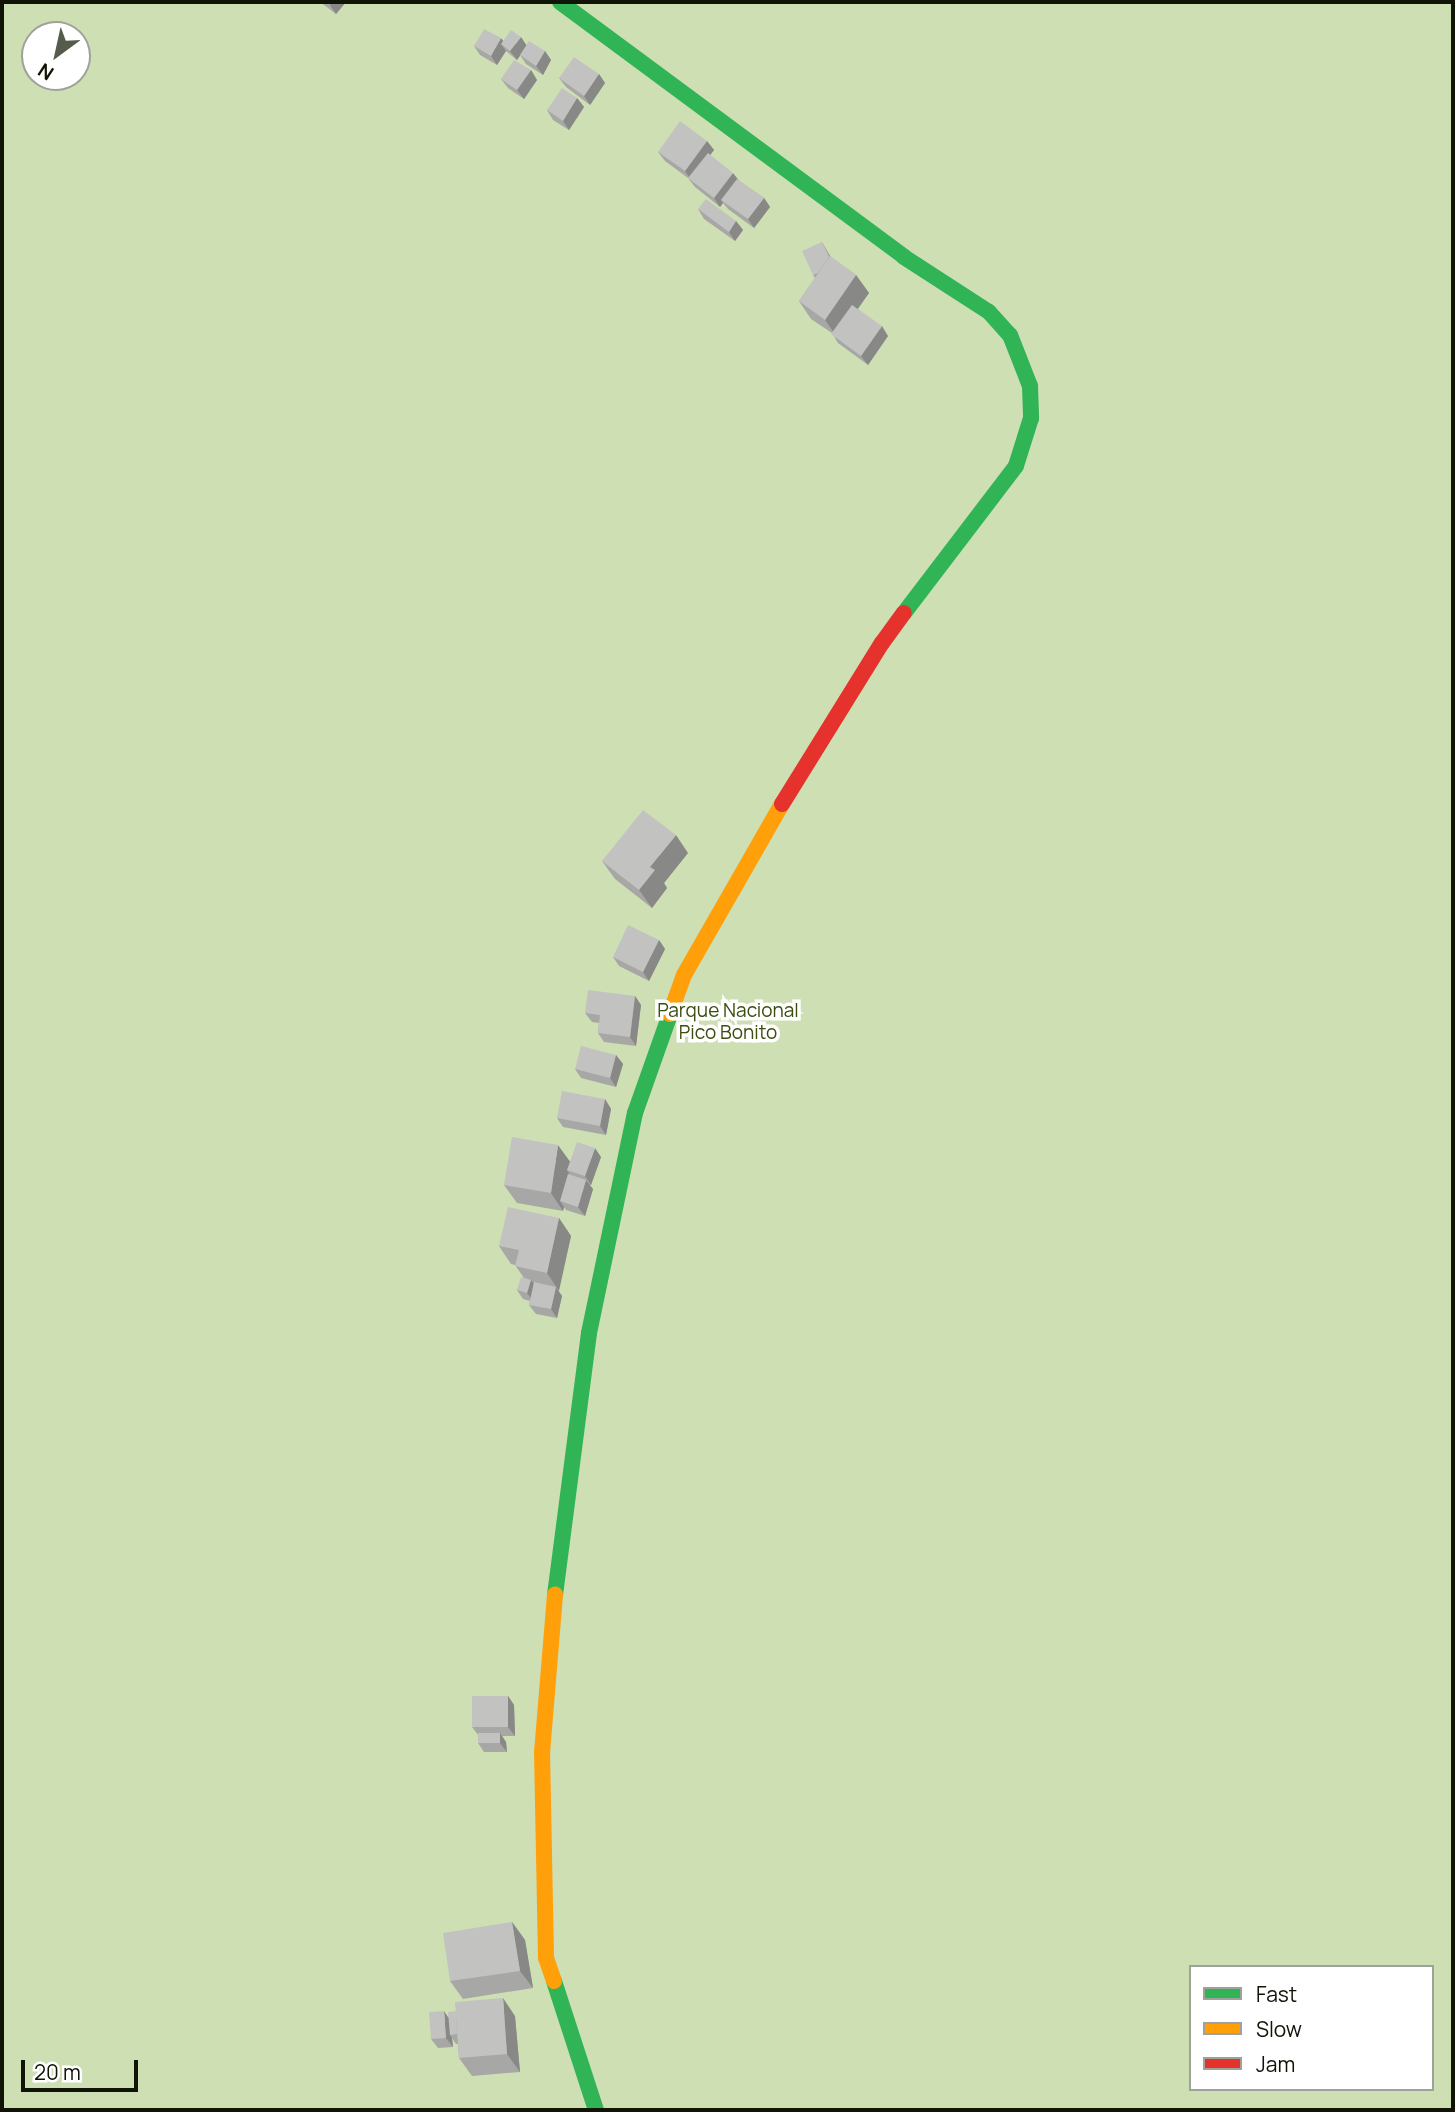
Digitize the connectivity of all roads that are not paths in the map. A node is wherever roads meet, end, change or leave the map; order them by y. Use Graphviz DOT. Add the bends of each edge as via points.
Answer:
graph roads {
  1 [pos="559,2"];
  2 [pos="596,2110"];
  1 -- 2 [label="street" via="904,257 989,312 1010,335 1030,386 1031,418 1016,466 883,643 808,759 715,918 684,975 635,1113 589,1333 559,1554 542,1753 546,1958"];
}
